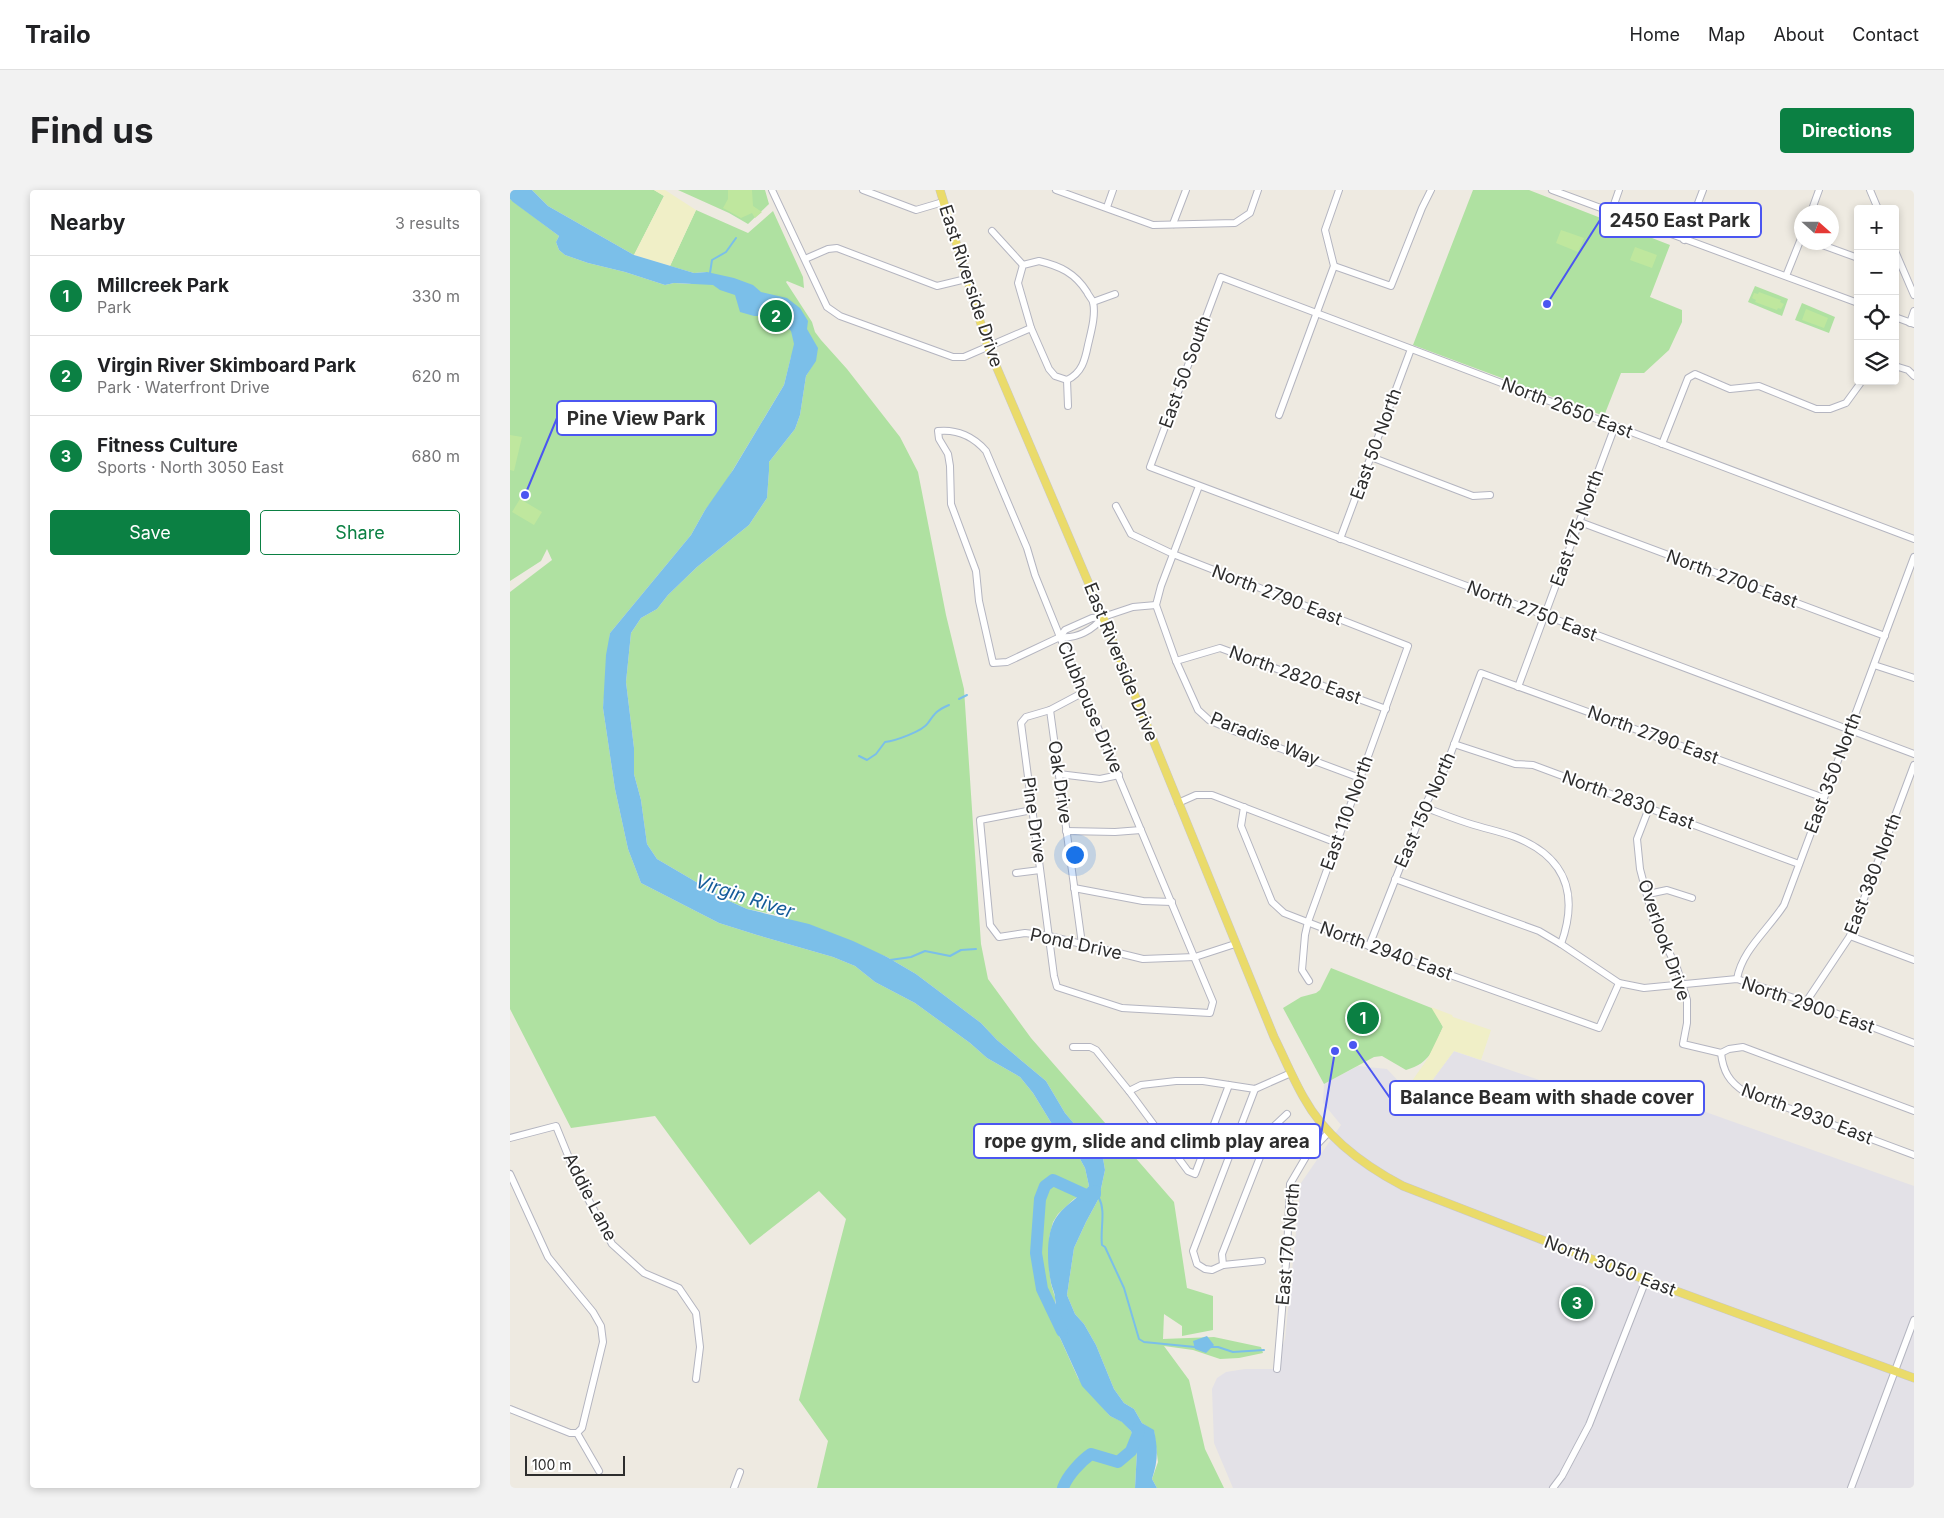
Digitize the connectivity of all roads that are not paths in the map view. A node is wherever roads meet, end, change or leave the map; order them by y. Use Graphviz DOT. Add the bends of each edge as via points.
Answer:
graph roads {
  1 [pos="772,190"];
  2 [pos="862,190"];
  3 [pos="940,190"];
  4 [pos="1056,190"];
  5 [pos="1113,190"];
  6 [pos="1186,190"];
  7 [pos="1258,190"];
  8 [pos="1339,190"];
  9 [pos="1431,190"];
  10 [pos="1552,190"];
  11 [pos="1619,190"];
  12 [pos="1703,190"];
  13 [pos="1819,190"];
  14 [pos="1870,190"];
  15 [pos="943,202"];
  16 [pos="1813,205"];
  17 [pos="1876,205"];
  18 [pos="1106,208"];
  19 [pos="1611,213"];
  20 [pos="1174,224"];
  21 [pos="992,231"];
  22 [pos="1684,240"];
  23 [pos="1796,250"];
  24 [pos="1836,250"];
  25 [pos="1854,257"];
  26 [pos="805,259"];
  27 [pos="1899,264"];
  28 [pos="1023,265"];
  29 [pos="1334,266"];
  30 [pos="1786,276"];
  31 [pos="1221,277"];
  32 [pos="966,279"];
  33 [pos="1115,294"];
  34 [pos="1914,295"];
  35 [pos="1093,302"];
  36 [pos="1854,302"];
  37 [pos="1914,311"];
  38 [pos="1316,313"];
  39 [pos="1899,319"];
  40 [pos="1912,324"];
  41 [pos="1031,328"];
  42 [pos="988,347"];
  43 [pos="1411,349"];
  44 [pos="1899,367"];
  45 [pos="1914,376"];
  46 [pos="1067,380"];
  47 [pos="1859,385"];
  48 [pos="1068,406"];
  49 [pos="1278,415"];
  50 [pos="1615,426"];
  51 [pos="1662,444"];
  52 [pos="1371,457"];
  53 [pos="1150,467"];
  54 [pos="1199,486"];
  55 [pos="1490,495"];
  56 [pos="1116,506"];
  57 [pos="1580,522"];
  58 [pos="1340,539"];
  59 [pos="1914,539"];
  60 [pos="1173,554"];
  61 [pos="1914,557"];
  62 [pos="1156,605"];
  63 [pos="1545,616"];
  64 [pos="1103,617"];
  65 [pos="1885,636"];
  66 [pos="1060,637"];
  67 [pos="1408,646"];
  68 [pos="1176,661"];
  69 [pos="1874,665"];
  70 [pos="1481,673"];
  71 [pos="1914,678"];
  72 [pos="1518,686"];
  73 [pos="1084,692"];
  74 [pos="1386,709"];
  75 [pos="1050,710"];
  76 [pos="1849,730"];
  77 [pos="1454,744"];
  78 [pos="1914,754"];
  79 [pos="1914,766"];
  80 [pos="1058,774"];
  81 [pos="1118,775"];
  82 [pos="1360,778"];
  83 [pos="1824,798"];
  84 [pos="1178,803"];
  85 [pos="1244,807"];
  86 [pos="1424,807"];
  87 [pos="1649,808"];
  88 [pos="1032,810"];
  89 [pos="1141,830"];
  90 [pos="1066,831"];
  91 [pos="1337,842"];
  92 [pos="1799,864"];
  93 [pos="1040,870"];
  94 [pos="1016,873"];
  95 [pos="1395,879"];
  96 [pos="1074,888"];
  97 [pos="1648,894"];
  98 [pos="1692,898"];
  99 [pos="1172,902"];
  100 [pos="1308,922"];
  101 [pos="1049,936"];
  102 [pos="1850,936"];
  103 [pos="1082,944"];
  104 [pos="1235,944"];
  105 [pos="1561,944"];
  106 [pos="1369,946"];
  107 [pos="1195,957"];
  108 [pos="1914,960"];
  109 [pos="1737,979"];
  110 [pos="1309,981"];
  111 [pos="1619,983"];
  112 [pos="1682,985"];
  113 [pos="1806,1002"];
  114 [pos="1210,1013"];
  115 [pos="1914,1043"];
  116 [pos="1073,1047"];
  117 [pos="1721,1053"];
  118 [pos="1291,1073"];
  119 [pos="1229,1086"];
  120 [pos="1254,1090"];
  121 [pos="1129,1091"];
  122 [pos="1914,1111"];
  123 [pos="1287,1114"];
  124 [pos="1324,1125"];
  125 [pos="1329,1132"];
  126 [pos="510,1138"];
  127 [pos="1914,1155"];
  128 [pos="510,1174"];
  129 [pos="1262,1261"];
  130 [pos="1223,1265"];
  131 [pos="1646,1280"];
  132 [pos="1914,1320"];
  133 [pos="1277,1369"];
  134 [pos="1895,1371"];
  135 [pos="1914,1378"];
  136 [pos="696,1379"];
  137 [pos="510,1409"];
  138 [pos="577,1433"];
  139 [pos="599,1470"];
  140 [pos="740,1472"];
  141 [pos="734,1488"];
  142 [pos="1553,1488"];
  143 [pos="1851,1488"];
  1 -- 26 [label="street"];
  2 -- 15 [label="street" via="916,210"];
  3 -- 15 [label="main road, East Riverside Drive"];
  4 -- 18 [label="street"];
  5 -- 18 [label="street"];
  6 -- 20 [label="street"];
  7 -- 20 [label="street" via="1250,213 1235,223"];
  8 -- 29 [label="street" via="1325,230"];
  9 -- 29 [label="street" via="1391,286"];
  10 -- 19 [label="street"];
  11 -- 19 [label="street"];
  12 -- 22 [label="street"];
  13 -- 16 [label="street"];
  14 -- 17 [label="street"];
  15 -- 32 [label="main road, East Riverside Drive"];
  18 -- 20 [label="street" via="1153,225"];
  19 -- 22 [label="street"];
  21 -- 28 [label="street"];
  22 -- 30 [label="street"];
  23 -- 30 [label="street"];
  24 -- 25 [label="street"];
  26 -- 32 [label="street" via="828,248 837,248 937,286"];
  26 -- 42 [label="street" via="827,307 840,316 953,358"];
  27 -- 34 [label="street"];
  28 -- 35 [label="street" via="1040,261 1068,271 1080,281"];
  28 -- 41 [label="street" via="1018,283"];
  29 -- 38 [label="street"];
  30 -- 36 [label="street"];
  31 -- 38 [label="street, North 2650 East"];
  31 -- 53 [label="street, East 50 South"];
  32 -- 42 [label="main road, East Riverside Drive"];
  33 -- 35 [label="street"];
  35 -- 46 [label="street" via="1093,322 1081,370"];
  37 -- 40 [label="street"];
  38 -- 43 [label="street, North 2650 East"];
  38 -- 49 [label="street"];
  39 -- 40 [label="street"];
  41 -- 42 [label="street"];
  41 -- 46 [label="street" via="1049,368 1055,376"];
  42 -- 64 [label="main road, East Riverside Drive"];
  43 -- 50 [label="street, North 2650 East"];
  43 -- 52 [label="street, East 50 North"];
  44 -- 45 [label="street"];
  46 -- 48 [label="street"];
  47 -- 51 [label="street" via="1846,403 1830,409 1816,409 1759,386 1730,389 1695,374 1688,378"];
  50 -- 51 [label="street, North 2650 East"];
  50 -- 57 [label="street, East 175 North"];
  51 -- 59 [label="street, North 2650 East"];
  52 -- 55 [label="street" via="1473,496"];
  52 -- 58 [label="street, East 50 North"];
  53 -- 54 [label="street, North 2750 East"];
  54 -- 58 [label="street, North 2750 East"];
  54 -- 60 [label="street"];
  56 -- 60 [label="street, North 2790 East" via="1131,534"];
  57 -- 63 [label="street, East 175 North"];
  57 -- 65 [label="street, North 2700 East"];
  58 -- 63 [label="street, North 2750 East"];
  60 -- 62 [label="street"];
  60 -- 67 [label="street, North 2790 East"];
  61 -- 65 [label="street, East 350 North"];
  62 -- 64 [label="street" via="1133,607"];
  62 -- 68 [label="street, Paradise Way"];
  63 -- 72 [label="street, East 175 North"];
  63 -- 76 [label="street, North 2750 East"];
  64 -- 66 [label="street" via="1092,618 1065,630"];
  64 -- 66 [label="street" via="1094,628 1069,638"];
  64 -- 84 [label="main road, East Riverside Drive"];
  65 -- 69 [label="street, East 350 North"];
  66 -- 66 [label="street, Clubhouse Drive" via="986,451 977,440 950,430 938,431 948,454 951,504 976,571 979,601 993,663 1007,662"];
  66 -- 73 [label="street, Clubhouse Drive"];
  67 -- 74 [label="street, East 110 North"];
  68 -- 74 [label="street, North 2820 East" via="1220,648"];
  68 -- 82 [label="street, Paradise Way" via="1198,710 1209,720"];
  69 -- 71 [label="street"];
  69 -- 76 [label="street, East 350 North"];
  70 -- 72 [label="street, North 2790 East"];
  70 -- 77 [label="street, East 150 North"];
  72 -- 83 [label="street, North 2790 East"];
  73 -- 75 [label="street, Pine Drive"];
  73 -- 81 [label="street, Clubhouse Drive"];
  74 -- 82 [label="street, East 110 North"];
  75 -- 80 [label="street, Oak Drive"];
  75 -- 88 [label="street, Pine Drive" via="1026,717 1020,723"];
  76 -- 78 [label="street, North 2750 East"];
  76 -- 83 [label="street, East 350 North"];
  77 -- 86 [label="street, East 150 North"];
  77 -- 87 [label="street, North 2830 East" via="1515,764 1533,765"];
  79 -- 102 [label="street, East 380 North"];
  80 -- 81 [label="street" via="1100,779"];
  80 -- 90 [label="street, Oak Drive"];
  81 -- 89 [label="street, Clubhouse Drive"];
  82 -- 91 [label="street, East 110 North"];
  83 -- 92 [label="street, East 350 North"];
  84 -- 85 [label="street" via="1196,795 1212,795"];
  84 -- 104 [label="main road, East Riverside Drive"];
  85 -- 91 [label="street"];
  85 -- 100 [label="street, North 2940 East" via="1241,826 1272,902 1284,912"];
  86 -- 95 [label="street, East 150 North"];
  86 -- 105 [label="street" via="1514,836 1547,856 1560,870 1570,900 1568,926"];
  87 -- 92 [label="street, North 2830 East"];
  87 -- 97 [label="street, Overlook Drive" via="1637,839 1640,869"];
  88 -- 93 [label="street, Pine Drive"];
  88 -- 101 [label="street, Pond Drive" via="980,820 990,925 999,937 1024,933"];
  89 -- 90 [label="street"];
  89 -- 99 [label="street, Clubhouse Drive"];
  90 -- 96 [label="street, Oak Drive"];
  91 -- 100 [label="street, East 110 North"];
  92 -- 109 [label="street, East 350 North" via="1784,905 1749,950 1739,966"];
  93 -- 94 [label="street"];
  93 -- 101 [label="street, Pine Drive"];
  95 -- 105 [label="street, North 2900 East" via="1539,932"];
  95 -- 106 [label="street, East 150 North"];
  96 -- 99 [label="street"];
  96 -- 103 [label="street, Oak Drive"];
  97 -- 98 [label="street" via="1667,890"];
  97 -- 112 [label="street, Overlook Drive" via="1654,922"];
  99 -- 107 [label="street, Clubhouse Drive"];
  100 -- 106 [label="street, North 2940 East"];
  100 -- 110 [label="street, East 110 North" via="1302,970"];
  101 -- 103 [label="street, Pond Drive"];
  101 -- 114 [label="street, Pine Drive" via="1057,987 1122,1008"];
  102 -- 108 [label="street"];
  102 -- 113 [label="street, East 380 North"];
  103 -- 107 [label="street, Pond Drive" via="1144,959"];
  104 -- 107 [label="street, Pond Drive"];
  104 -- 118 [label="main road, East Riverside Drive"];
  105 -- 111 [label="street, North 2900 East"];
  106 -- 111 [label="street, North 2940 East" via="1599,1028"];
  107 -- 114 [label="street, Clubhouse Drive" via="1213,1002"];
  109 -- 112 [label="street, North 2900 East"];
  109 -- 113 [label="street, North 2900 East"];
  111 -- 112 [label="street, North 2900 East" via="1644,988"];
  112 -- 117 [label="street, Overlook Drive" via="1687,1000 1683,1044"];
  113 -- 115 [label="street, North 2900 East"];
  116 -- 121 [label="street" via="1096,1050"];
  117 -- 122 [label="street" via="1743,1047"];
  117 -- 127 [label="street, North 2930 East" via="1727,1076 1734,1086 1745,1092"];
  118 -- 120 [label="street"];
  118 -- 124 [label="main road, East Riverside Drive" via="1305,1100"];
  119 -- 120 [label="street"];
  119 -- 121 [label="street" via="1203,1081 1176,1081 1141,1085"];
  119 -- 121 [label="street" via="1194,1174 1188,1171"];
  120 -- 130 [label="street" via="1193,1251 1197,1264 1205,1269"];
  123 -- 130 [label="street" via="1271,1129 1222,1254"];
  124 -- 125 [label="main road, North 3050 East"];
  125 -- 131 [label="main road, North 3050 East" via="1349,1153 1402,1186"];
  125 -- 133 [label="street, East 170 North" via="1307,1155 1290,1184"];
  126 -- 136 [label="street, Addie Lane" via="556,1126 578,1180 612,1244 644,1273 678,1288 696,1313 700,1347"];
  128 -- 138 [label="street" via="548,1257 601,1326 603,1342 582,1428"];
  129 -- 130 [label="street"];
  131 -- 134 [label="main road, North 3050 East"];
  131 -- 142 [label="street" via="1589,1425"];
  132 -- 134 [label="street"];
  134 -- 135 [label="main road, North 3050 East"];
  134 -- 143 [label="street"];
  137 -- 138 [label="street"];
  138 -- 139 [label="street"];
  140 -- 141 [label="street"];
}
